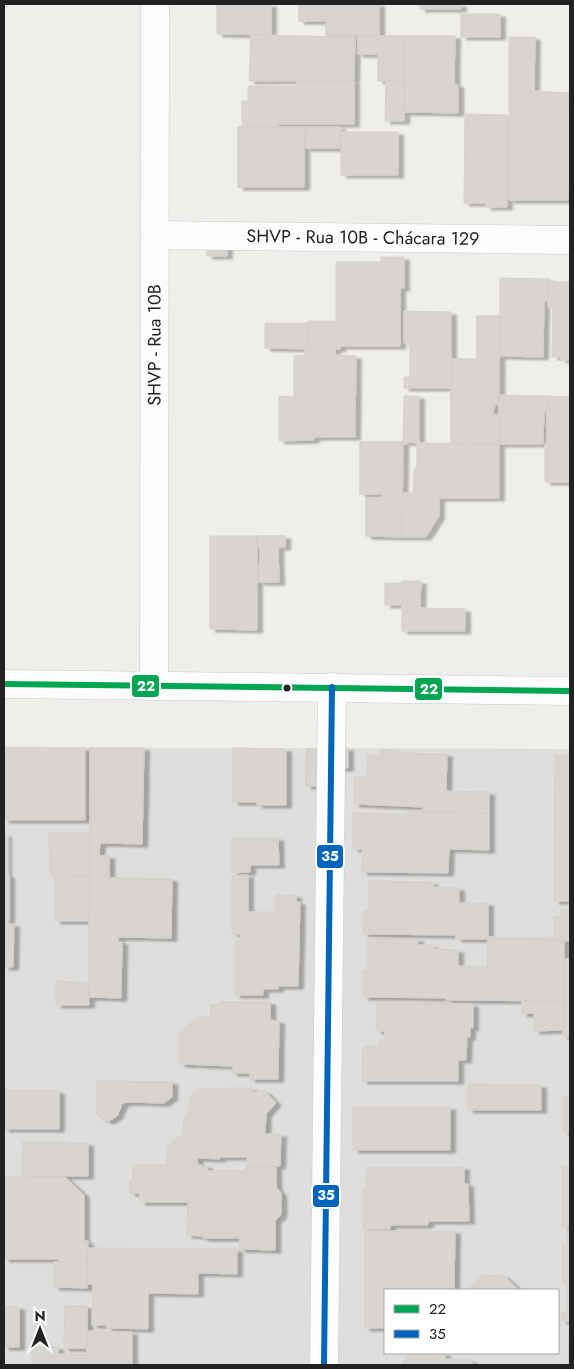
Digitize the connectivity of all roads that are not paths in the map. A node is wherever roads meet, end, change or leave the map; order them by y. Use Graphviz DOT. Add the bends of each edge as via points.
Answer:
graph roads {
  1 [pos="155,4"];
  2 [pos="155,235"];
  3 [pos="570,240"];
  4 [pos="4,684"];
  5 [pos="154,686"];
  6 [pos="332,687"];
  7 [pos="570,691"];
  8 [pos="324,1365"];
  1 -- 2 [label="street, SHVP - Rua 10B"];
  2 -- 3 [label="street, SHVP - Rua 10B - Chácara 129"];
  2 -- 5 [label="street, SHVP - Rua 10B"];
  4 -- 5 [label="street"];
  5 -- 6 [label="street"];
  6 -- 7 [label="street"];
  6 -- 8 [label="street"];
}
